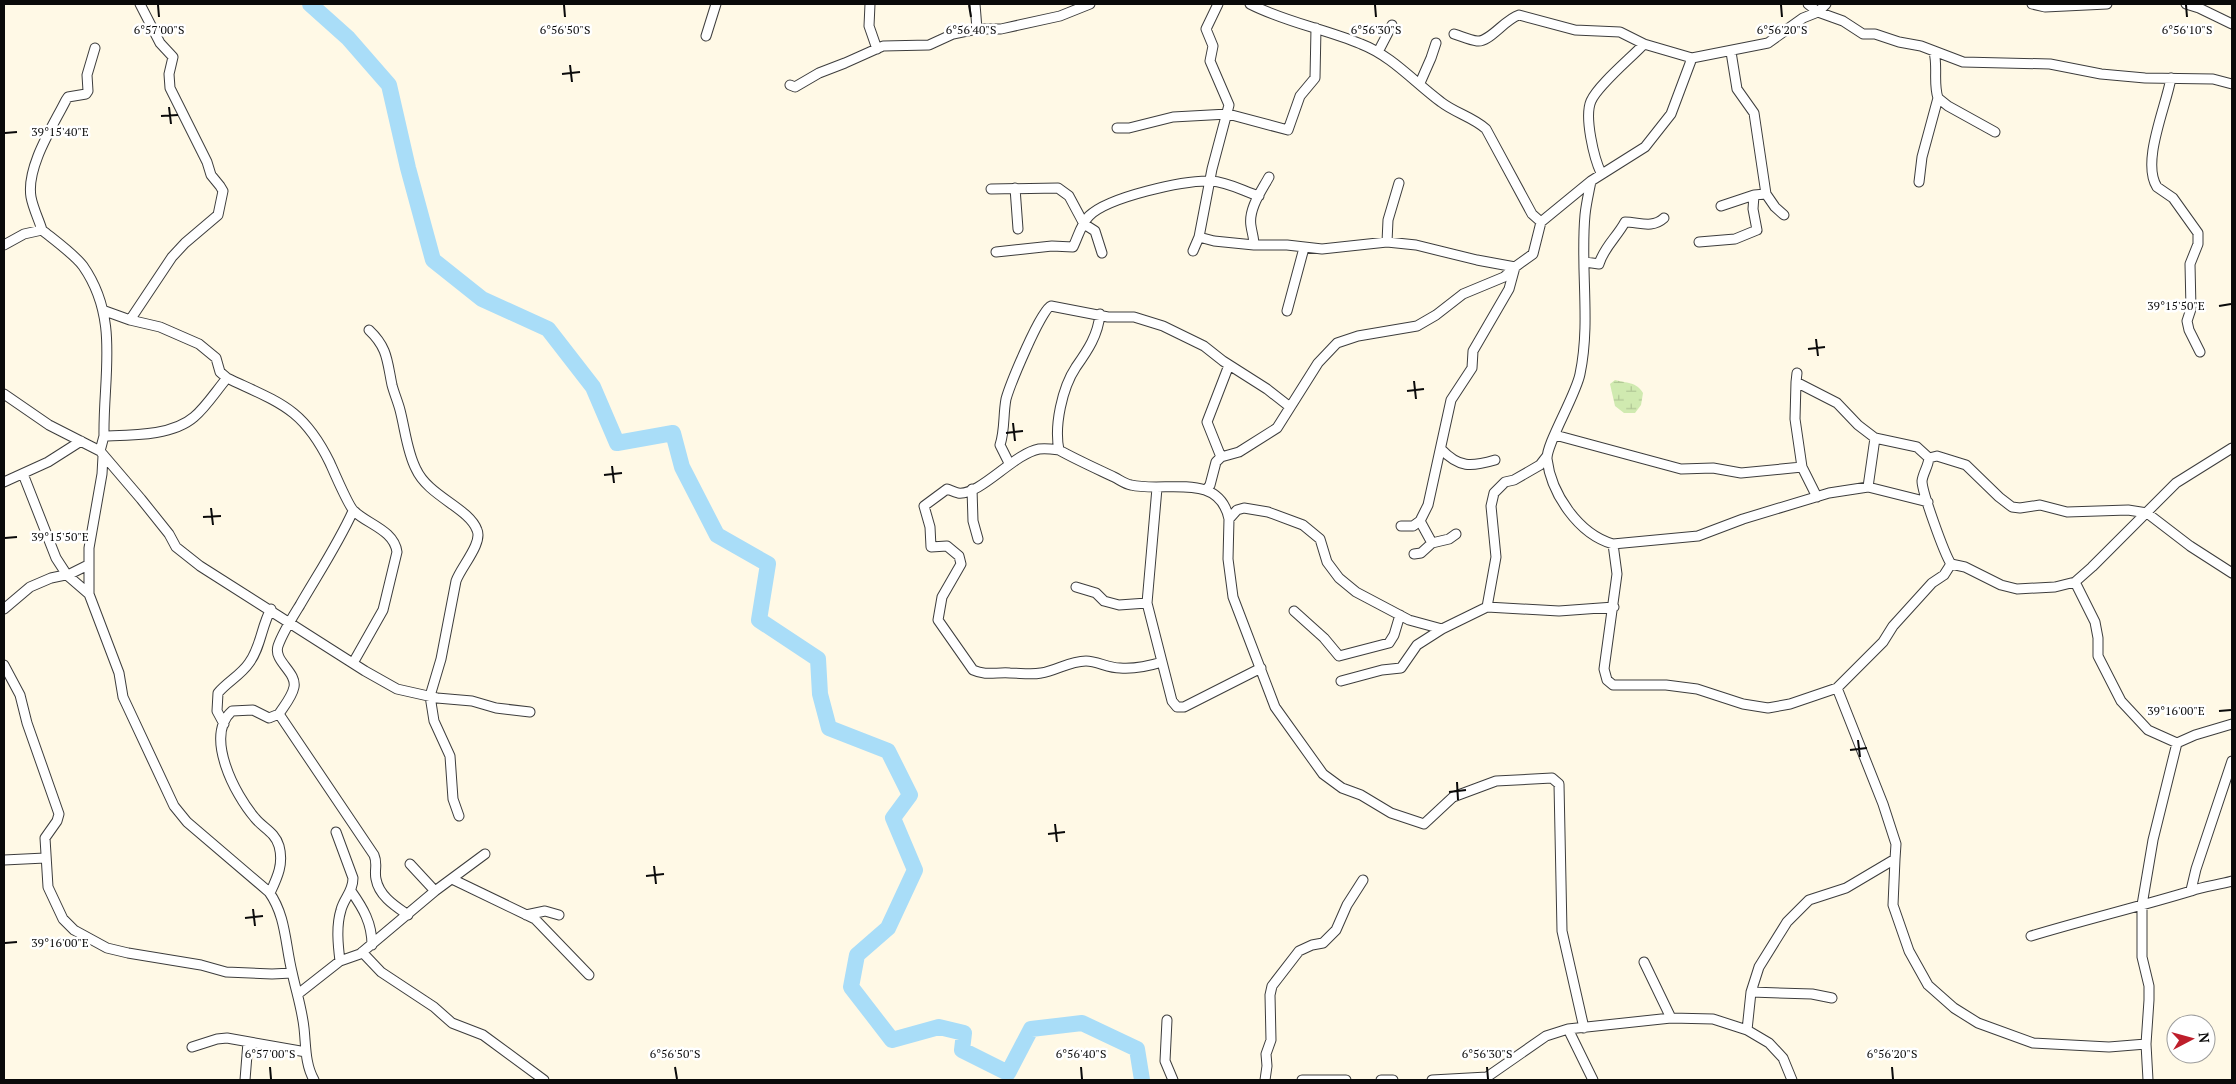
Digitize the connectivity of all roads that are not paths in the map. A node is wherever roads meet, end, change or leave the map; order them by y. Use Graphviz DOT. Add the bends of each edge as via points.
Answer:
graph roads {
  1 [pos="140,4"];
  2 [pos="716,4"];
  3 [pos="870,4"];
  4 [pos="976,4"];
  5 [pos="1090,4"];
  6 [pos="1218,4"];
  7 [pos="1250,4"];
  8 [pos="1808,4"];
  9 [pos="1826,4"];
  10 [pos="2032,4"];
  11 [pos="2107,4"];
  12 [pos="2186,4"];
  13 [pos="1818,12"];
  14 [pos="2232,24"];
  15 [pos="1392,25"];
  16 [pos="1316,28"];
  17 [pos="977,29"];
  18 [pos="1454,34"];
  19 [pos="706,36"];
  20 [pos="1436,43"];
  21 [pos="1644,44"];
  22 [pos="95,48"];
  23 [pos="876,49"];
  24 [pos="1378,52"];
  25 [pos="1731,52"];
  26 [pos="1934,52"];
  27 [pos="1692,58"];
  28 [pos="2170,78"];
  29 [pos="1420,83"];
  30 [pos="2232,84"];
  31 [pos="790,85"];
  32 [pos="1938,98"];
  33 [pos="1228,114"];
  34 [pos="1117,128"];
  35 [pos="1995,132"];
  36 [pos="1601,173"];
  37 [pos="1270,177"];
  38 [pos="1211,181"];
  39 [pos="1591,181"];
  40 [pos="1919,182"];
  41 [pos="1399,183"];
  42 [pos="1015,188"];
  43 [pos="991,189"];
  44 [pos="1766,194"];
  45 [pos="1754,195"];
  46 [pos="1259,196"];
  47 [pos="1721,206"];
  48 [pos="1784,215"];
  49 [pos="1664,218"];
  50 [pos="1541,222"];
  51 [pos="1084,224"];
  52 [pos="1018,229"];
  53 [pos="42,230"];
  54 [pos="1199,237"];
  55 [pos="1387,242"];
  56 [pos="1699,242"];
  57 [pos="4,245"];
  58 [pos="1254,245"];
  59 [pos="1304,248"];
  60 [pos="1193,251"];
  61 [pos="996,252"];
  62 [pos="1102,253"];
  63 [pos="1585,262"];
  64 [pos="1515,267"];
  65 [pos="105,311"];
  66 [pos="1287,311"];
  67 [pos="1100,314"];
  68 [pos="130,320"];
  69 [pos="369,330"];
  70 [pos="2200,352"];
  71 [pos="1229,365"];
  72 [pos="227,378"];
  73 [pos="4,394"];
  74 [pos="1290,407"];
  75 [pos="1555,435"];
  76 [pos="104,436"];
  77 [pos="1875,438"];
  78 [pos="81,441"];
  79 [pos="2232,448"];
  80 [pos="1441,449"];
  81 [pos="1059,450"];
  82 [pos="102,454"];
  83 [pos="1547,456"];
  84 [pos="1220,457"];
  85 [pos="1929,458"];
  86 [pos="1495,460"];
  87 [pos="1009,463"];
  88 [pos="1802,466"];
  89 [pos="23,474"];
  90 [pos="5,480"];
  91 [pos="1868,487"];
  92 [pos="1157,488"];
  93 [pos="972,489"];
  94 [pos="1206,490"];
  95 [pos="1817,496"];
  96 [pos="1928,502"];
  97 [pos="353,511"];
  98 [pos="2147,513"];
  99 [pos="1229,519"];
  100 [pos="1420,521"];
  101 [pos="1401,526"];
  102 [pos="1456,534"];
  103 [pos="978,539"];
  104 [pos="1432,543"];
  105 [pos="1613,544"];
  106 [pos="1414,554"];
  107 [pos="1951,564"];
  108 [pos="88,565"];
  109 [pos="2232,573"];
  110 [pos="67,575"];
  111 [pos="2075,582"];
  112 [pos="1076,587"];
  113 [pos="89,594"];
  114 [pos="1148,603"];
  115 [pos="1488,607"];
  116 [pos="1614,607"];
  117 [pos="271,609"];
  118 [pos="4,610"];
  119 [pos="1294,611"];
  120 [pos="1400,615"];
  121 [pos="290,622"];
  122 [pos="1442,629"];
  123 [pos="1162,662"];
  124 [pos="353,663"];
  125 [pos="4,665"];
  126 [pos="1261,668"];
  127 [pos="1341,681"];
  128 [pos="1837,688"];
  129 [pos="430,696"];
  130 [pos="530,712"];
  131 [pos="279,714"];
  132 [pos="224,724"];
  133 [pos="2232,724"];
  134 [pos="2177,743"];
  135 [pos="2232,761"];
  136 [pos="459,816"];
  137 [pos="336,832"];
  138 [pos="485,854"];
  139 [pos="45,858"];
  140 [pos="1895,859"];
  141 [pos="4,860"];
  142 [pos="410,864"];
  143 [pos="452,880"];
  144 [pos="1363,880"];
  145 [pos="2232,881"];
  146 [pos="2191,890"];
  147 [pos="351,891"];
  148 [pos="435,891"];
  149 [pos="270,894"];
  150 [pos="2142,905"];
  151 [pos="408,915"];
  152 [pos="526,915"];
  153 [pos="559,915"];
  154 [pos="2030,936"];
  155 [pos="372,945"];
  156 [pos="362,952"];
  157 [pos="340,961"];
  158 [pos="1644,962"];
  159 [pos="292,973"];
  160 [pos="589,975"];
  161 [pos="1751,992"];
  162 [pos="298,994"];
  163 [pos="1832,998"];
  164 [pos="1671,1018"];
  165 [pos="1167,1020"];
  166 [pos="1584,1028"];
  167 [pos="1568,1029"];
  168 [pos="1747,1030"];
  169 [pos="248,1042"];
  170 [pos="2146,1044"];
  171 [pos="192,1047"];
  172 [pos="306,1052"];
  173 [pos="245,1080"];
  174 [pos="314,1080"];
  175 [pos="544,1080"];
  176 [pos="1173,1080"];
  177 [pos="1265,1080"];
  178 [pos="1302,1080"];
  179 [pos="1342,1080"];
  180 [pos="1346,1080"];
  181 [pos="1381,1080"];
  182 [pos="1393,1080"];
  183 [pos="1432,1080"];
  184 [pos="1593,1080"];
  185 [pos="1792,1080"];
  186 [pos="2148,1080"];
  1 -- 68 [label="street" via="160,43 173,57 170,88 209,172 223,191 218,216 172,257"];
  2 -- 19 [label="street"];
  3 -- 23 [label="street" via="869,26"];
  4 -- 17 [label="street"];
  5 -- 17 [label="street" via="1060,16 1001,29"];
  6 -- 33 [label="street" via="1206,29 1213,46 1210,61 1228,102"];
  7 -- 16 [label="street"];
  8 -- 13 [label="street"];
  9 -- 13 [label="street"];
  10 -- 11 [label="street" via="2044,7"];
  12 -- 14 [label="street"];
  13 -- 25 [label="street" via="1803,18 1768,43"];
  13 -- 26 [label="street" via="1863,34 1910,42"];
  15 -- 24 [label="street"];
  16 -- 24 [label="street"];
  16 -- 33 [label="street" via="1315,78 1300,96 1288,130"];
  17 -- 23 [label="street" via="953,34 929,45"];
  18 -- 21 [label="street" via="1481,41 1511,17 1519,15 1575,30 1620,32"];
  20 -- 29 [label="street"];
  21 -- 27 [label="street"];
  21 -- 36 [label="street" via="1590,102 1592,150"];
  22 -- 53 [label="street" via="87,75 88,91 68,97 34,169 31,197"];
  23 -- 31 [label="street" via="818,73 795,87"];
  24 -- 29 [label="street"];
  25 -- 27 [label="street"];
  25 -- 44 [label="street" via="1737,89 1754,113"];
  26 -- 28 [label="street" via="1963,62 2050,64 2101,74"];
  26 -- 32 [label="street"];
  27 -- 36 [label="street" via="1671,114 1651,140"];
  28 -- 30 [label="street" via="2213,79"];
  28 -- 70 [label="street" via="2153,145 2153,164 2157,187 2173,198 2198,233 2198,244 2190,264 2191,309 2187,321"];
  29 -- 50 [label="street" via="1440,102 1486,129 1532,214"];
  32 -- 35 [label="street"];
  32 -- 40 [label="street" via="1922,157"];
  33 -- 34 [label="street" via="1173,118"];
  33 -- 38 [label="street"];
  36 -- 39 [label="street"];
  37 -- 46 [label="street"];
  38 -- 46 [label="street"];
  38 -- 51 [label="street" via="1179,184 1122,198 1101,208"];
  38 -- 54 [label="street"];
  39 -- 50 [label="street"];
  39 -- 63 [label="street" via="1585,215"];
  41 -- 55 [label="street" via="1388,220"];
  42 -- 43 [label="street"];
  42 -- 51 [label="street" via="1064,190"];
  42 -- 52 [label="street"];
  44 -- 45 [label="street"];
  44 -- 48 [label="street"];
  45 -- 47 [label="street"];
  45 -- 56 [label="street" via="1757,230 1735,239"];
  46 -- 58 [label="street" via="1252,213"];
  49 -- 63 [label="street" via="1645,226 1626,222 1615,240 1603,250 1599,264"];
  50 -- 64 [label="street" via="1533,254"];
  51 -- 61 [label="street" via="1073,247"];
  51 -- 62 [label="street" via="1095,231"];
  53 -- 57 [label="street" via="24,234"];
  53 -- 65 [label="street" via="82,264"];
  54 -- 58 [label="street"];
  54 -- 60 [label="street"];
  55 -- 59 [label="street"];
  55 -- 64 [label="street" via="1416,245"];
  58 -- 59 [label="street"];
  59 -- 66 [label="street"];
  63 -- 75 [label="street" via="1585,349 1574,393"];
  64 -- 74 [label="street" via="1504,277 1463,294 1417,326 1337,343 1318,363"];
  64 -- 80 [label="street" via="1509,289 1473,351 1472,368 1451,400"];
  65 -- 68 [label="street"];
  65 -- 76 [label="street" via="108,332"];
  67 -- 71 [label="street" via="1134,317 1163,326 1204,346"];
  67 -- 81 [label="street" via="1094,338 1066,391 1056,431"];
  67 -- 87 [label="street" via="1051,306 1045,310 1030,338 1007,397 1004,435 1000,445"];
  68 -- 72 [label="street" via="160,326 198,344 216,358 220,372"];
  69 -- 129 [label="street" via="386,352 392,388 415,468 426,484 468,518 479,536 459,571"];
  71 -- 74 [label="street"];
  71 -- 84 [label="street" via="1207,422"];
  72 -- 76 [label="street" via="196,416 186,422 158,434"];
  72 -- 97 [label="street" via="291,409 320,443"];
  73 -- 78 [label="street" via="49,425"];
  74 -- 84 [label="street" via="1272,431 1240,452"];
  75 -- 83 [label="street"];
  75 -- 88 [label="street" via="1680,469 1713,468 1741,473"];
  76 -- 82 [label="street"];
  77 -- 85 [label="street" via="1917,447"];
  77 -- 88 [label="street" via="1837,403 1797,378 1795,419"];
  77 -- 91 [label="street"];
  78 -- 82 [label="street"];
  78 -- 89 [label="street"];
  79 -- 98 [label="street" via="2181,479"];
  80 -- 86 [label="street" via="1461,465"];
  80 -- 100 [label="street" via="1428,505"];
  81 -- 87 [label="street" via="1038,449"];
  81 -- 92 [label="street" via="1129,485"];
  82 -- 108 [label="street" via="102,474 94,509"];
  82 -- 117 [label="street" via="169,534 176,547 200,566"];
  83 -- 105 [label="street" via="1556,494 1565,507 1600,541"];
  83 -- 115 [label="street" via="1540,465 1499,486 1494,493 1490,506 1496,557"];
  84 -- 94 [label="street"];
  85 -- 96 [label="street" via="1922,483"];
  85 -- 98 [label="street" via="1937,456 1966,465 2012,507 2040,505 2067,512 2128,510"];
  87 -- 93 [label="street" via="993,478"];
  88 -- 95 [label="street"];
  89 -- 90 [label="street"];
  89 -- 110 [label="street" via="56,558"];
  91 -- 95 [label="street"];
  91 -- 96 [label="street"];
  92 -- 94 [label="street" via="1186,485"];
  92 -- 114 [label="street"];
  93 -- 103 [label="street" via="973,521"];
  93 -- 123 [label="street" via="965,493 946,489 924,506 931,547 947,546 961,560 940,603 938,620 972,670 990,675 1030,674 1086,661 1119,668"];
  94 -- 99 [label="street" via="1226,505"];
  95 -- 105 [label="street" via="1698,536"];
  96 -- 107 [label="street"];
  97 -- 121 [label="street"];
  97 -- 124 [label="street" via="395,543 397,552 383,610"];
  98 -- 109 [label="street"];
  98 -- 111 [label="street"];
  99 -- 120 [label="street" via="1236,510 1244,508 1268,512 1303,526 1320,539 1327,562 1340,578 1356,592"];
  99 -- 126 [label="street" via="1231,589"];
  100 -- 101 [label="street" via="1414,526"];
  100 -- 104 [label="street"];
  102 -- 104 [label="street"];
  104 -- 106 [label="street"];
  105 -- 116 [label="street" via="1617,574"];
  107 -- 111 [label="street" via="1965,566 2001,585 2017,589"];
  107 -- 128 [label="street" via="1893,626 1883,642"];
  108 -- 110 [label="street"];
  108 -- 113 [label="street"];
  110 -- 113 [label="street"];
  110 -- 118 [label="street" via="30,588"];
  111 -- 134 [label="street" via="2096,622 2098,656 2121,701 2148,730"];
  112 -- 114 [label="street" via="1120,605"];
  113 -- 149 [label="street" via="119,673 123,697 174,806 187,822"];
  114 -- 123 [label="street"];
  115 -- 116 [label="street" via="1559,611"];
  115 -- 122 [label="street"];
  116 -- 128 [label="street" via="1604,669 1607,680 1613,685 1666,685 1697,689 1743,704 1768,708"];
  117 -- 121 [label="street"];
  117 -- 132 [label="street" via="260,643 248,665 218,693 218,711"];
  119 -- 120 [label="street" via="1339,656 1389,643"];
  120 -- 122 [label="street"];
  121 -- 124 [label="street"];
  121 -- 131 [label="street" via="278,656 295,686"];
  122 -- 127 [label="street" via="1417,645 1401,668"];
  123 -- 126 [label="street" via="1172,701 1177,707 1184,707"];
  124 -- 129 [label="street" via="397,688"];
  125 -- 139 [label="street" via="20,695 59,814 45,838"];
  126 -- 166 [label="street" via="1275,708 1317,768 1342,788 1398,816 1424,824 1453,797 1496,781 1552,778 1559,784 1562,931"];
  128 -- 140 [label="street" via="1883,804 1896,844"];
  129 -- 130 [label="street"];
  129 -- 136 [label="street" via="434,721 450,756 453,799"];
  131 -- 132 [label="street" via="269,718 253,710 232,711"];
  131 -- 151 [label="street" via="374,855 376,882 386,899"];
  132 -- 149 [label="street" via="221,752 227,769 242,800 276,838 279,847 280,870"];
  133 -- 134 [label="street"];
  134 -- 150 [label="street" via="2153,840"];
  135 -- 146 [label="street"];
  137 -- 147 [label="street" via="351,868"];
  138 -- 143 [label="street"];
  139 -- 141 [label="street"];
  139 -- 159 [label="street" via="48,887 63,919 74,930 106,948 226,972"];
  140 -- 161 [label="street" via="1846,888 1809,900 1787,922 1759,967"];
  140 -- 170 [label="street" via="1893,905 1909,951 1928,985 1954,1008 1978,1024 2032,1043 2109,1047"];
  142 -- 148 [label="street"];
  143 -- 148 [label="street"];
  143 -- 152 [label="street"];
  144 -- 177 [label="street" via="1336,930 1323,943 1299,951 1272,986 1271,1040 1266,1054"];
  145 -- 146 [label="street"];
  146 -- 150 [label="street"];
  147 -- 155 [label="street" via="368,919"];
  147 -- 157 [label="street" via="340,911"];
  148 -- 151 [label="street"];
  149 -- 159 [label="street" via="284,922"];
  150 -- 154 [label="street"];
  150 -- 170 [label="street" via="2142,957 2149,1000"];
  151 -- 155 [label="street"];
  152 -- 153 [label="street" via="545,911"];
  152 -- 160 [label="street" via="546,930"];
  155 -- 156 [label="street"];
  156 -- 157 [label="street"];
  156 -- 175 [label="street" via="381,972 452,1023 483,1035"];
  157 -- 162 [label="street"];
  158 -- 164 [label="street"];
  159 -- 162 [label="street"];
  161 -- 163 [label="street" via="1812,994"];
  161 -- 168 [label="street"];
  162 -- 172 [label="street"];
  164 -- 166 [label="street"];
  164 -- 168 [label="street" via="1713,1019"];
  165 -- 176 [label="street" via="1165,1061"];
  166 -- 167 [label="street"];
  167 -- 183 [label="street" via="1546,1036 1487,1077"];
  167 -- 184 [label="street"];
  168 -- 185 [label="street" via="1768,1042 1783,1058"];
  169 -- 171 [label="street" via="217,1039"];
  169 -- 172 [label="street"];
  169 -- 173 [label="street"];
  170 -- 186 [label="street"];
  172 -- 174 [label="street"];
  178 -- 179 [label="street"];
  179 -- 180 [label="street"];
  181 -- 182 [label="street"];
}
